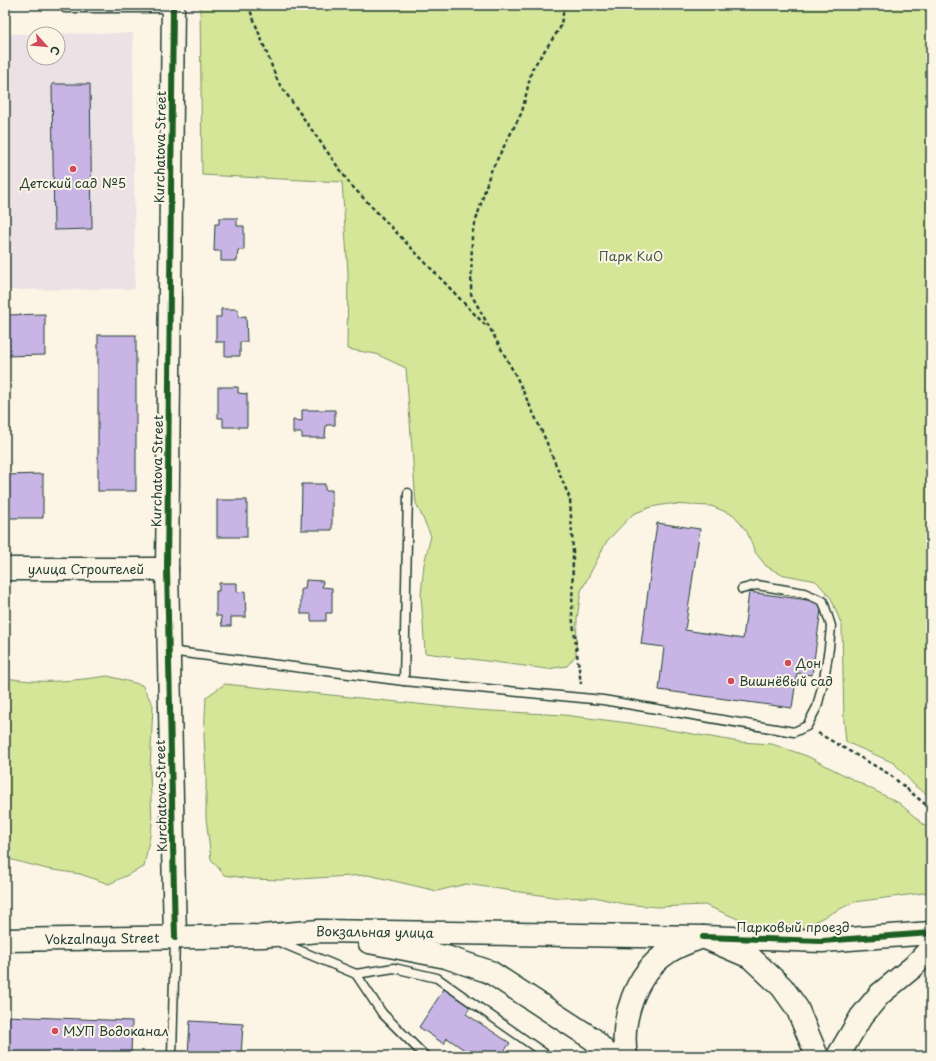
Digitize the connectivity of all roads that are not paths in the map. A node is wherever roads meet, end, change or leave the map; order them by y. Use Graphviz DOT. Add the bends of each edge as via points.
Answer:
graph roads {
  1 [pos="65,5"];
  2 [pos="173,7"];
  3 [pos="408,493"];
  4 [pos="167,569"];
  5 [pos="5,570"];
  6 [pos="742,589"];
  7 [pos="169,651"];
  8 [pos="404,681"];
  9 [pos="319,931"];
  10 [pos="931,933"];
  11 [pos="263,936"];
  12 [pos="703,937"];
  13 [pos="175,938"];
  14 [pos="5,940"];
  15 [pos="931,948"];
  16 [pos="356,974"];
  17 [pos="172,1056"];
  18 [pos="425,1056"];
  19 [pos="548,1056"];
  20 [pos="608,1056"];
  21 [pos="626,1056"];
  22 [pos="817,1056"];
  23 [pos="838,1056"];
  1 -- 2 [label="lane" via="65,8"];
  2 -- 4 [label="street, Kurchatova Street"];
  3 -- 8 [label="lane"];
  4 -- 5 [label="street, улица Строителей"];
  4 -- 7 [label="street, Kurchatova Street"];
  6 -- 8 [label="lane" via="757,585 804,593 823,601 831,626 824,679 817,707 807,726 794,732 610,701"];
  7 -- 8 [label="lane"];
  7 -- 13 [label="street, Kurchatova Street"];
  9 -- 11 [label="street, Vokzalnaya Street"];
  9 -- 12 [label="street, Вокзальная улица"];
  9 -- 20 [label="street, Вокзальная улица" via="446,957 490,972 593,1039"];
  10 -- 12 [label="street, Парковый проезд" via="822,941"];
  11 -- 13 [label="street, Vokzalnaya Street"];
  11 -- 16 [label="lane"];
  12 -- 21 [label="street" via="666,953 643,978 628,1009 624,1030"];
  12 -- 22 [label="street" via="750,958 782,987 797,1008"];
  13 -- 14 [label="street, Vokzalnaya Street"];
  13 -- 17 [label="lane"];
  15 -- 23 [label="street" via="913,967 880,994 861,1017"];
  16 -- 18 [label="lane" via="382,1013"];
  16 -- 19 [label="lane" via="394,968 437,978"];
}
